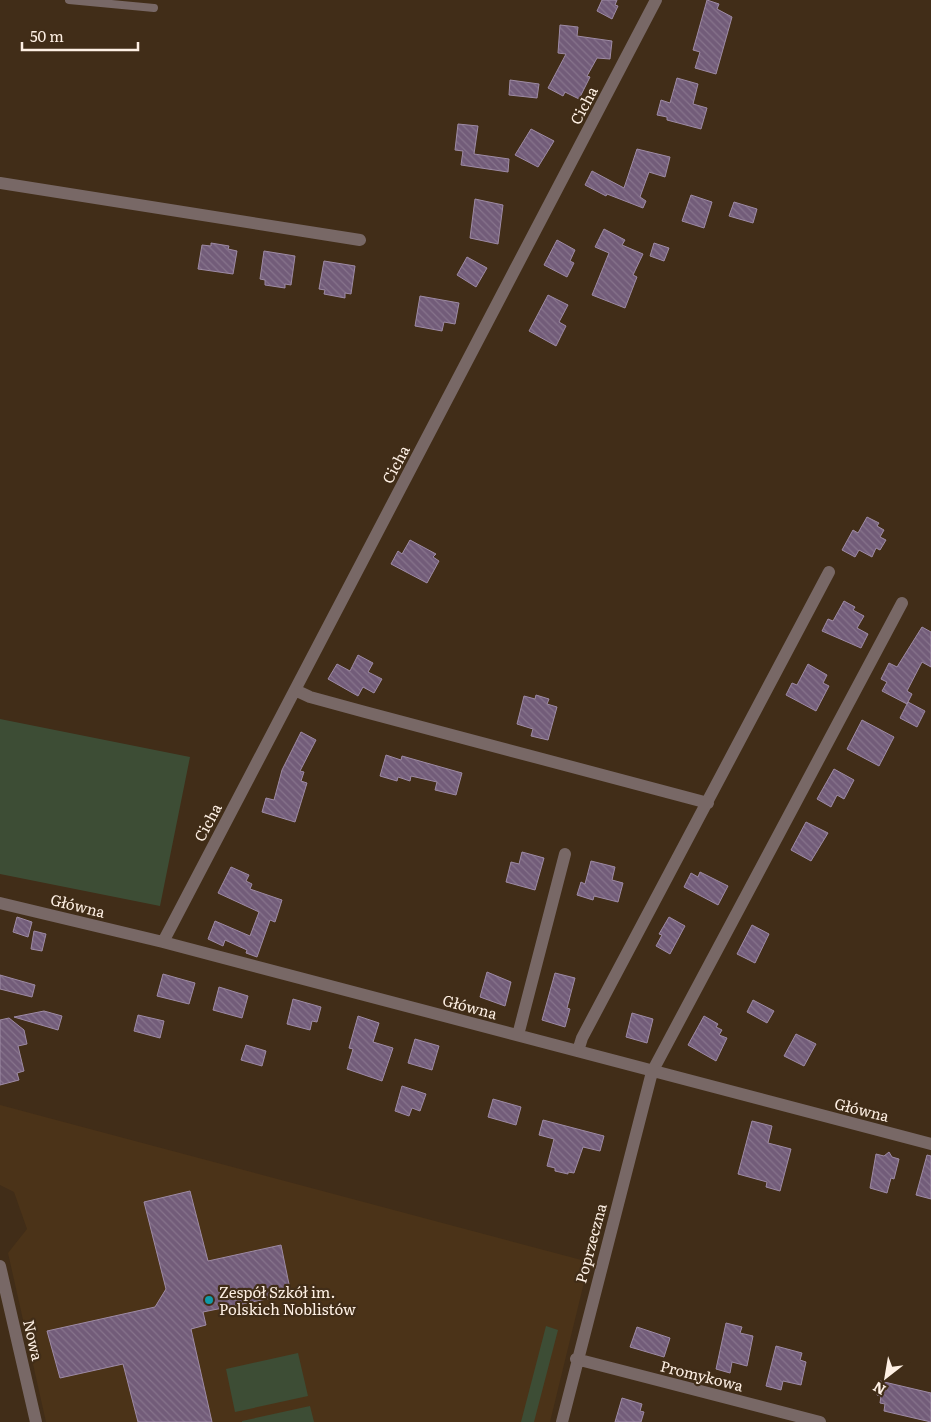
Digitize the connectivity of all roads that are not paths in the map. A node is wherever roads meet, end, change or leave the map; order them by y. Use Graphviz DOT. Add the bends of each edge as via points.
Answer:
graph roads {
  1 [pos="69,0"];
  2 [pos="656,0"];
  3 [pos="154,8"];
  4 [pos="0,183"];
  5 [pos="360,240"];
  6 [pos="829,572"];
  7 [pos="902,603"];
  8 [pos="295,690"];
  9 [pos="708,803"];
  10 [pos="565,854"];
  11 [pos="0,902"];
  12 [pos="163,942"];
  13 [pos="518,1036"];
  14 [pos="578,1051"];
  15 [pos="652,1072"];
  16 [pos="931,1144"];
  17 [pos="0,1266"];
  18 [pos="576,1359"];
  19 [pos="36,1422"];
  20 [pos="562,1422"];
  21 [pos="820,1422"];
  1 -- 3 [label="lane"];
  2 -- 8 [label="street, Cicha"];
  4 -- 5 [label="street"];
  6 -- 9 [label="street"];
  7 -- 15 [label="street, Poprzeczna"];
  8 -- 9 [label="street" via="356,710"];
  8 -- 12 [label="street, Cicha"];
  9 -- 14 [label="street"];
  10 -- 13 [label="street"];
  11 -- 12 [label="street, Główna"];
  12 -- 13 [label="street, Główna"];
  13 -- 14 [label="street, Główna"];
  14 -- 15 [label="street, Główna"];
  15 -- 16 [label="street, Główna"];
  15 -- 18 [label="street, Poprzeczna"];
  17 -- 19 [label="street, Nowa"];
  18 -- 20 [label="street, Poprzeczna"];
  18 -- 21 [label="street, Promykowa"];
}
